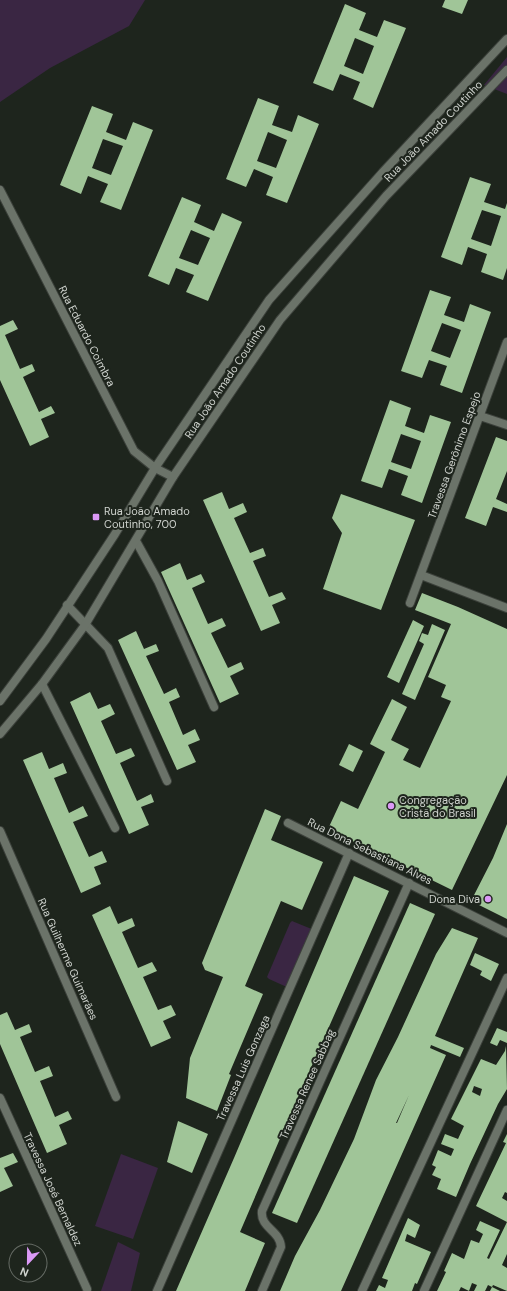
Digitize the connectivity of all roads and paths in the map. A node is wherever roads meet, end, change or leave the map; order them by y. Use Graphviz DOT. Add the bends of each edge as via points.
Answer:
graph roads {
  1 [pos="507,39"];
  2 [pos="507,70"];
  3 [pos="0,190"];
  4 [pos="507,342"];
  5 [pos="480,416"];
  6 [pos="507,425"];
  7 [pos="155,468"];
  8 [pos="173,477"];
  9 [pos="136,541"];
  10 [pos="421,575"];
  11 [pos="410,603"];
  12 [pos="68,605"];
  13 [pos="507,608"];
  14 [pos="85,625"];
  15 [pos="42,684"];
  16 [pos="0,701"];
  17 [pos="214,707"];
  18 [pos="0,734"];
  19 [pos="167,781"];
  20 [pos="288,823"];
  21 [pos="115,828"];
  22 [pos="0,831"];
  23 [pos="349,853"];
  24 [pos="409,883"];
  25 [pos="507,932"];
  26 [pos="507,978"];
  27 [pos="116,1097"];
  28 [pos="0,1098"];
  29 [pos="507,1110"];
  30 [pos="87,1289"];
  31 [pos="158,1291"];
  32 [pos="262,1291"];
  33 [pos="362,1291"];
  34 [pos="424,1291"];
  1 -- 7 [label="street, Rua João Amado Coutinho" via="383,172 269,300"];
  2 -- 8 [label="street, Rua João Amado Coutinho" via="386,196 280,320"];
  3 -- 7 [label="street, Rua Eduardo Coimbra" via="134,451"];
  4 -- 5 [label="street, Travessa Gerônimo Espejo"];
  5 -- 6 [label="street"];
  5 -- 10 [label="street, Travessa Gerônimo Espejo"];
  7 -- 8 [label="street, Rua Eduardo Coimbra"];
  7 -- 12 [label="street, Rua João Amado Coutinho"];
  8 -- 9 [label="street, Rua João Amado Coutinho"];
  9 -- 14 [label="street, Rua João Amado Coutinho"];
  9 -- 17 [label="street" via="158,581"];
  10 -- 11 [label="street, Travessa Gerônimo Espejo"];
  10 -- 13 [label="street"];
  12 -- 14 [label="street"];
  12 -- 16 [label="street, Rua João Amado Coutinho"];
  14 -- 15 [label="street, Rua João Amado Coutinho"];
  14 -- 19 [label="street" via="108,648"];
  15 -- 18 [label="street, Rua João Amado Coutinho"];
  15 -- 21 [label="street"];
  20 -- 23 [label="street, Rua Dona Sebastiana Alves"];
  22 -- 27 [label="street, Rua Guilherme Guimarães"];
  23 -- 24 [label="street, Rua Dona Sebastiana Alves"];
  23 -- 31 [label="street, Travessa Luis Gonzaga"];
  24 -- 25 [label="street, Rua Dona Sebastiana Alves"];
  24 -- 32 [label="street, Travessa Renee Sabbag" via="262,1211 264,1223 277,1235 281,1247"];
  26 -- 33 [label="street"];
  28 -- 30 [label="street, Travessa José Bernaldez"];
  29 -- 34 [label="street"];
}
